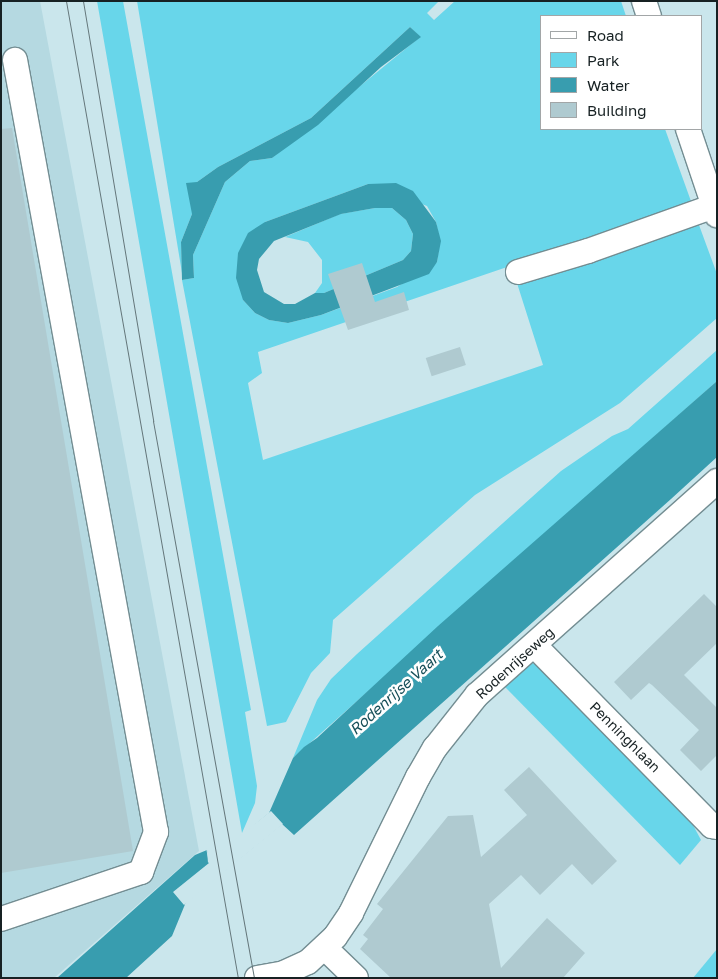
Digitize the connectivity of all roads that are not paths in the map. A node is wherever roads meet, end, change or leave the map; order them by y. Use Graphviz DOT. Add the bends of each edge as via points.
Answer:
graph roads {
  1 [pos="644,1"];
  2 [pos="649,15"];
  3 [pos="15,60"];
  4 [pos="688,130"];
  5 [pos="716,208"];
  6 [pos="518,272"];
  7 [pos="717,481"];
  8 [pos="534,645"];
  9 [pos="717,827"];
  10 [pos="1,919"];
  11 [pos="325,948"];
  12 [pos="257,978"];
  13 [pos="356,978"];
  1 -- 2 [label="street"];
  3 -- 10 [label="street" via="156,832 141,872"];
  4 -- 5 [label="street"];
  5 -- 6 [label="street"];
  7 -- 8 [label="street, Rodenrijseweg"];
  8 -- 9 [label="street, Penninghlaan" via="712,826"];
  8 -- 11 [label="street, Rodenrijseweg" via="477,695 435,748 351,913"];
  11 -- 12 [label="street, Rodenrijseweg" via="308,962 284,973"];
  11 -- 13 [label="street"];
}
